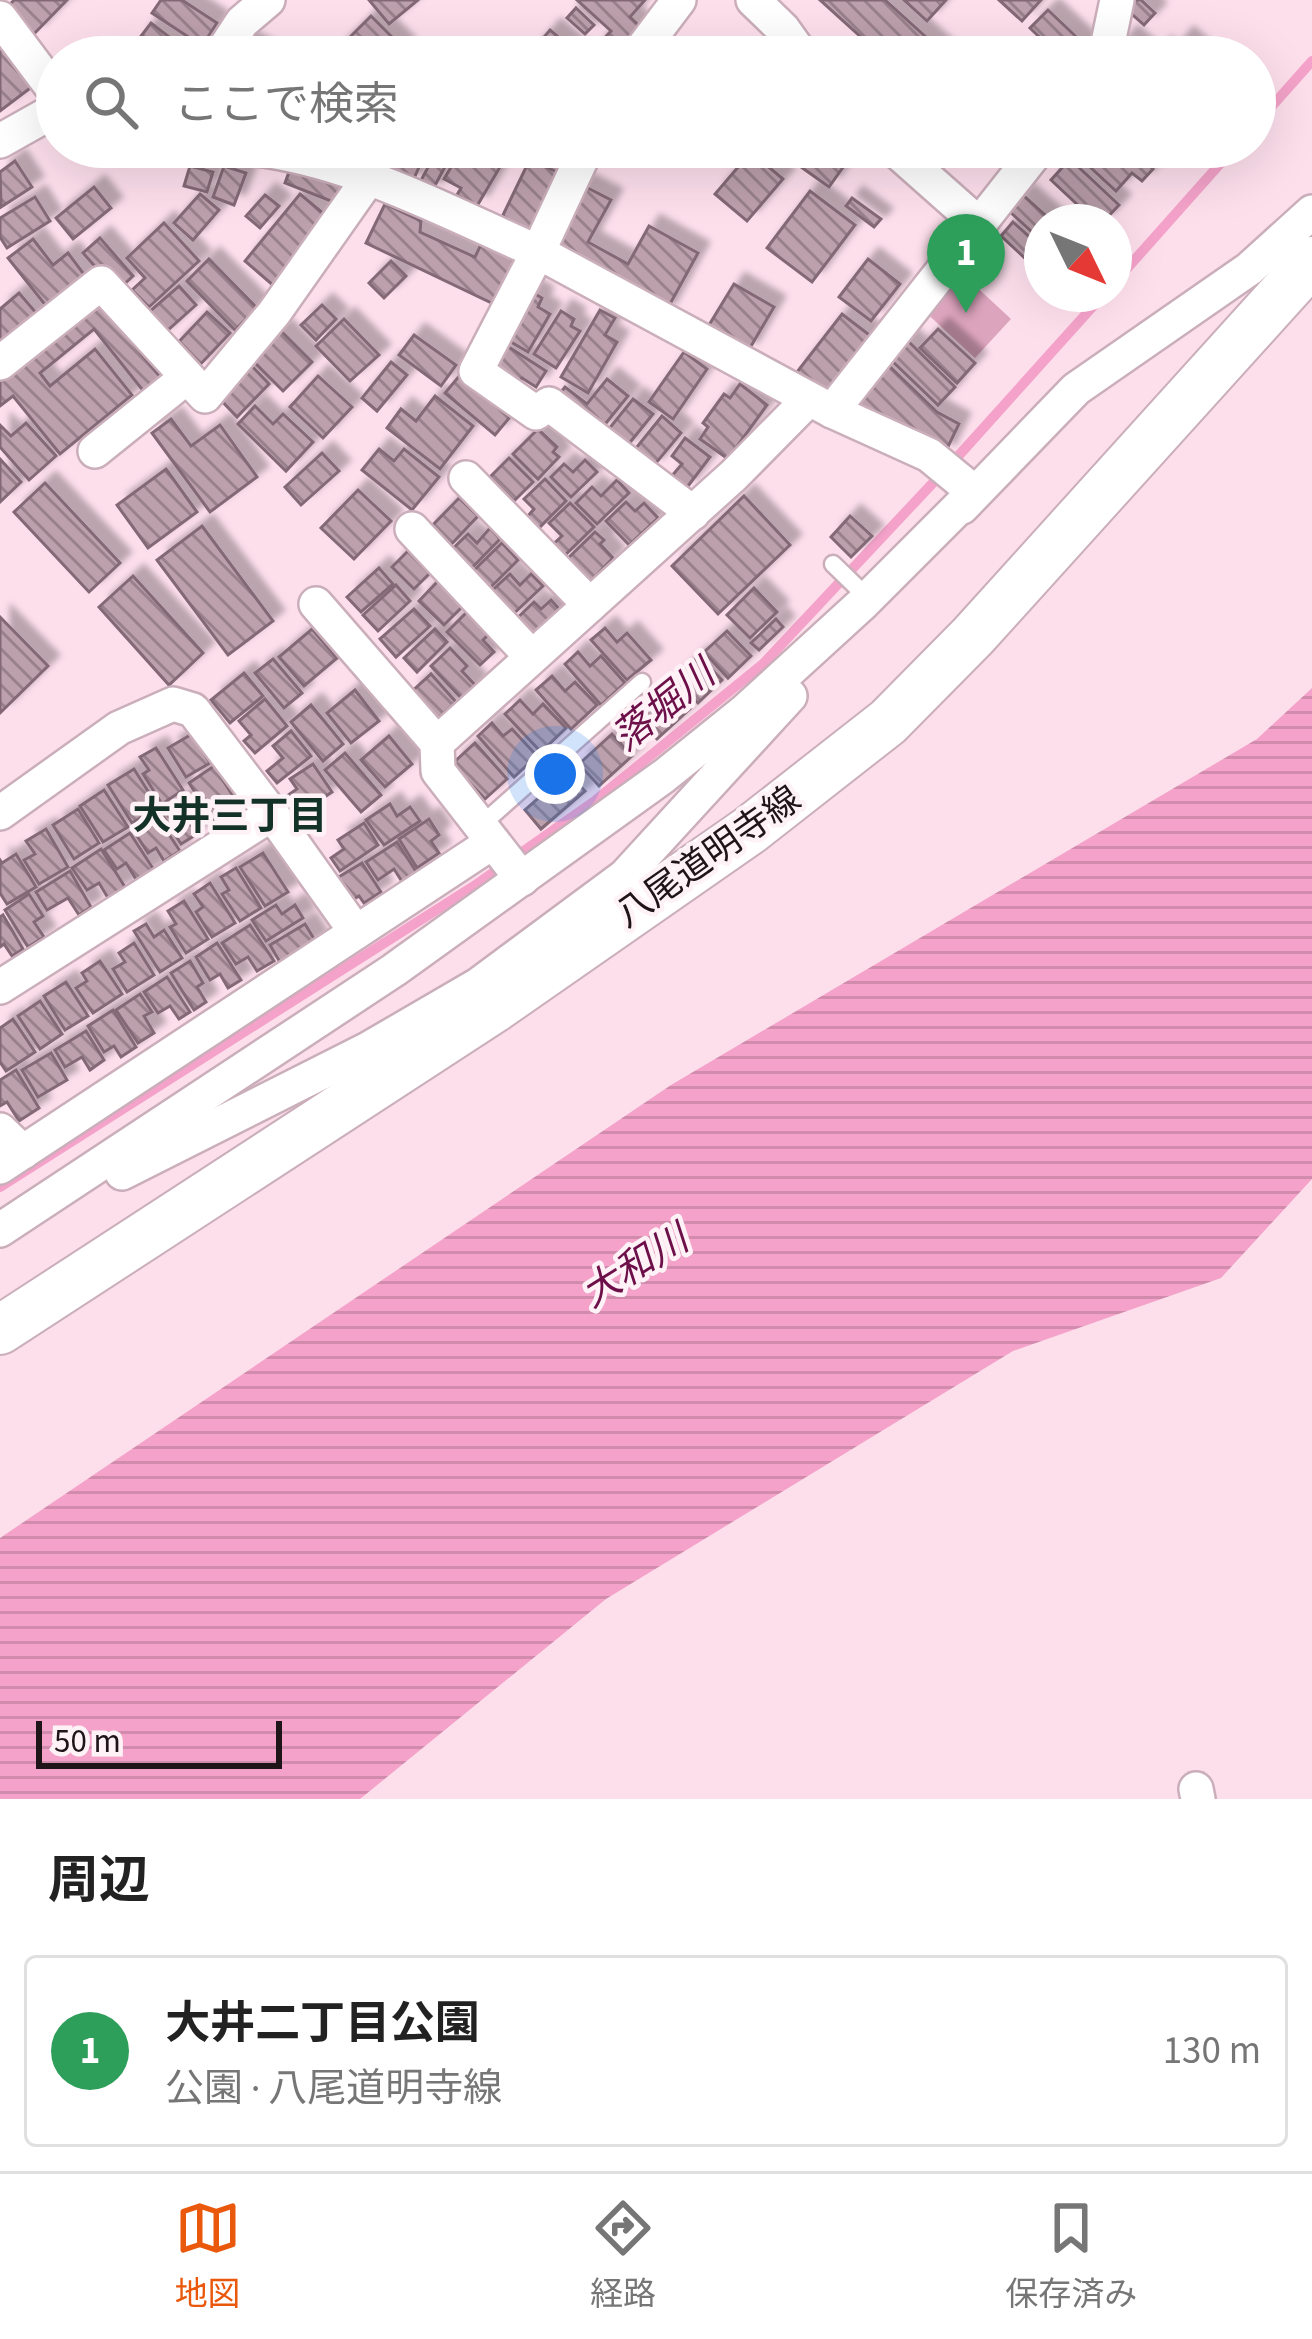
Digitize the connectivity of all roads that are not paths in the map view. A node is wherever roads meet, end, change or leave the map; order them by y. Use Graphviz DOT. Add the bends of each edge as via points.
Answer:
graph roads {
  1 [pos="268,0"];
  2 [pos="679,0"];
  3 [pos="754,0"];
  4 [pos="1118,0"];
  5 [pos="0,18"];
  6 [pos="233,36"];
  7 [pos="652,36"];
  8 [pos="788,36"];
  9 [pos="1110,36"];
  10 [pos="36,66"];
  11 [pos="36,121"];
  12 [pos="0,141"];
  13 [pos="331,168"];
  14 [pos="577,168"];
  15 [pos="916,168"];
  16 [pos="1024,168"];
  17 [pos="369,178"];
  18 [pos="1312,212"];
  19 [pos="980,224"];
  20 [pos="538,251"];
  21 [pos="1312,261"];
  22 [pos="0,363"];
  23 [pos="188,377"];
  24 [pos="820,405"];
  25 [pos="94,451"];
  26 [pos="466,478"];
  27 [pos="958,478"];
  28 [pos="693,513"];
  29 [pos="412,529"];
  30 [pos="832,564"];
  31 [pos="864,593"];
  32 [pos="316,604"];
  33 [pos="590,605"];
  34 [pos="532,657"];
  35 [pos="642,682"];
  36 [pos="437,743"];
  37 [pos="0,813"];
  38 [pos="272,814"];
  39 [pos="502,853"];
  40 [pos="356,932"];
  41 [pos="0,987"];
  42 [pos="485,997"];
  43 [pos="8,1150"];
  44 [pos="0,1233"];
  45 [pos="0,1330"];
  1 -- 6 [label="street"];
  2 -- 7 [label="street"];
  3 -- 8 [label="street"];
  4 -- 9 [label="street"];
  5 -- 10 [label="street"];
  11 -- 12 [label="street"];
  13 -- 17 [label="street"];
  14 -- 20 [label="street"];
  15 -- 19 [label="street"];
  16 -- 19 [label="street"];
  17 -- 20 [label="street"];
  17 -- 23 [label="street" via="205,396"];
  18 -- 27 [label="street" via="1250,269 1076,389 1011,459"];
  19 -- 24 [label="street"];
  20 -- 24 [label="street"];
  20 -- 28 [label="street" via="476,371 536,413 549,404"];
  21 -- 42 [label="main road, 八尾道明寺線" via="888,722 750,830"];
  22 -- 23 [label="street" via="101,283"];
  23 -- 25 [label="street"];
  24 -- 27 [label="street" via="929,455"];
  24 -- 28 [label="street"];
  26 -- 33 [label="street"];
  27 -- 31 [label="street"];
  27 -- 42 [label="street" via="872,616 625,876"];
  28 -- 33 [label="street"];
  29 -- 34 [label="street"];
  30 -- 31 [label="lane"];
  31 -- 39 [label="street" via="664,776"];
  32 -- 36 [label="street"];
  33 -- 34 [label="street"];
  34 -- 36 [label="street"];
  35 -- 39 [label="lane"];
  36 -- 39 [label="street" via="438,771"];
  37 -- 38 [label="street" via="119,728 173,704 193,710"];
  38 -- 40 [label="street"];
  38 -- 41 [label="street"];
  39 -- 40 [label="street"];
  39 -- 44 [label="street" via="394,970"];
  40 -- 43 [label="street"];
  42 -- 44 [label="street"];
  42 -- 45 [label="main road, 八尾道明寺線"];
}
